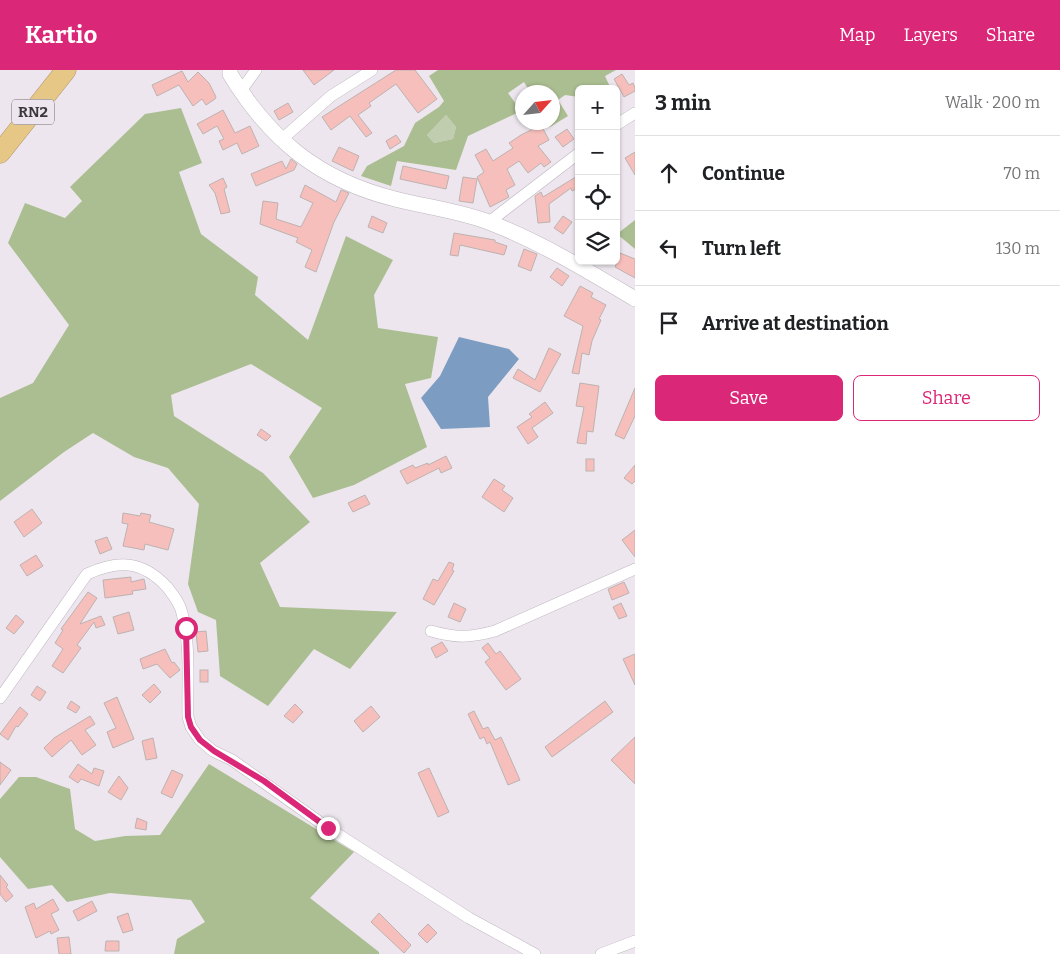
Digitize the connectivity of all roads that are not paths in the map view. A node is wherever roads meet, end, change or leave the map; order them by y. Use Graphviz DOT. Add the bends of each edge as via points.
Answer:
graph roads {
  1 [pos="66,70"];
  2 [pos="256,70"];
  3 [pos="372,70"];
  4 [pos="230,71"];
  5 [pos="240,92"];
  6 [pos="635,113"];
  7 [pos="620,122"];
  8 [pos="281,140"];
  9 [pos="0,153"];
  10 [pos="575,156"];
  11 [pos="489,222"];
  12 [pos="635,299"];
  13 [pos="635,569"];
  14 [pos="431,631"];
  15 [pos="0,698"];
  16 [pos="635,941"];
  17 [pos="535,954"];
  18 [pos="601,954"];
  1 -- 9 [label="highway, RN2"];
  2 -- 5 [label="street"];
  3 -- 8 [label="street" via="331,96"];
  4 -- 5 [label="street"];
  5 -- 8 [label="street" via="260,120"];
  6 -- 7 [label="street"];
  8 -- 11 [label="street" via="324,171 364,189"];
  10 -- 11 [label="street"];
  11 -- 12 [label="street" via="562,255"];
  13 -- 14 [label="street" via="495,632 453,638"];
  15 -- 17 [label="street" via="87,574 106,565 139,566 165,585 182,611 186,628 188,717 200,740 337,834 469,918"];
  16 -- 18 [label="street"];
}
